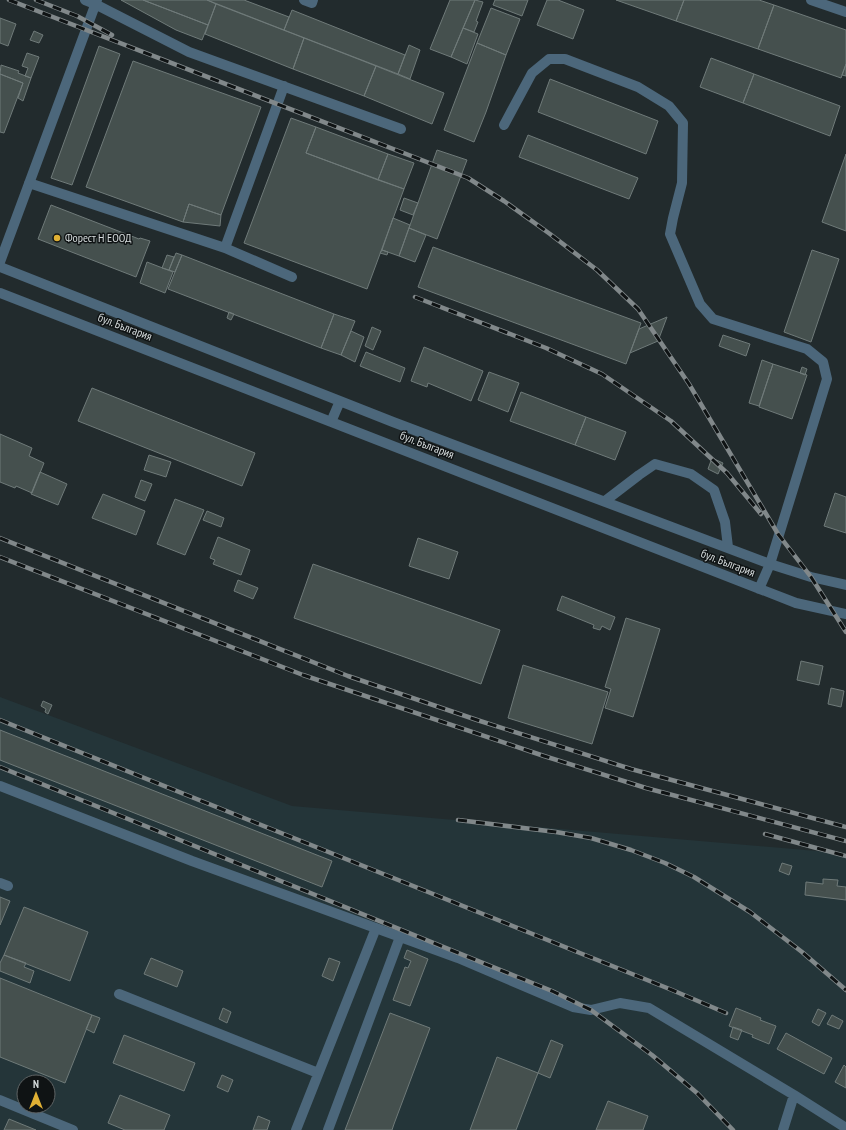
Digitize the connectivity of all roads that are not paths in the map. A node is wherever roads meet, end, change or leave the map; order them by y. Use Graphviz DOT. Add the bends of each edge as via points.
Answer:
graph roads {
  1 [pos="85,0"];
  2 [pos="304,0"];
  3 [pos="313,0"];
  4 [pos="811,0"];
  5 [pos="96,2"];
  6 [pos="846,12"];
  7 [pos="284,86"];
  8 [pos="504,125"];
  9 [pos="401,129"];
  10 [pos="29,182"];
  11 [pos="225,248"];
  12 [pos="0,262"];
  13 [pos="0,267"];
  14 [pos="292,277"];
  15 [pos="0,293"];
  16 [pos="340,401"];
  17 [pos="331,422"];
  18 [pos="604,501"];
  19 [pos="728,547"];
  20 [pos="770,564"];
  21 [pos="846,585"];
  22 [pos="759,589"];
  23 [pos="846,614"];
  24 [pos="0,786"];
  25 [pos="376,928"];
  26 [pos="400,937"];
  27 [pos="119,994"];
  28 [pos="318,1073"];
  29 [pos="794,1095"];
  30 [pos="0,1100"];
  31 [pos="846,1128"];
  32 [pos="73,1130"];
  33 [pos="296,1130"];
  34 [pos="328,1130"];
  35 [pos="783,1130"];
  1 -- 5 [label="street"];
  2 -- 3 [label="street" via="312,3"];
  4 -- 6 [label="street"];
  5 -- 7 [label="street" via="189,52"];
  5 -- 10 [label="street"];
  7 -- 9 [label="street"];
  7 -- 11 [label="street"];
  8 -- 20 [label="street" via="532,73 549,59 565,59 638,88 669,106 683,123 682,183 670,234 700,304 713,320 807,349 822,362 827,379"];
  10 -- 11 [label="street"];
  10 -- 12 [label="street"];
  11 -- 14 [label="street"];
  13 -- 16 [label="street, бул. България"];
  15 -- 17 [label="street, бул. България"];
  16 -- 17 [label="street"];
  16 -- 18 [label="street, бул. България"];
  17 -- 22 [label="street, бул. България"];
  18 -- 19 [label="street, бул. България"];
  18 -- 19 [label="street" via="655,464 691,474 714,490 725,522"];
  19 -- 20 [label="street, бул. България"];
  20 -- 21 [label="street, бул. България"];
  20 -- 22 [label="street"];
  22 -- 23 [label="street, бул. България" via="796,603"];
  24 -- 25 [label="street"];
  25 -- 26 [label="street"];
  25 -- 28 [label="street"];
  26 -- 29 [label="street" via="458,958 573,1007 591,1010 620,1003 649,1008"];
  26 -- 34 [label="street"];
  27 -- 28 [label="street"];
  28 -- 33 [label="street"];
  29 -- 31 [label="street"];
  29 -- 35 [label="street"];
  30 -- 32 [label="street"];
}
